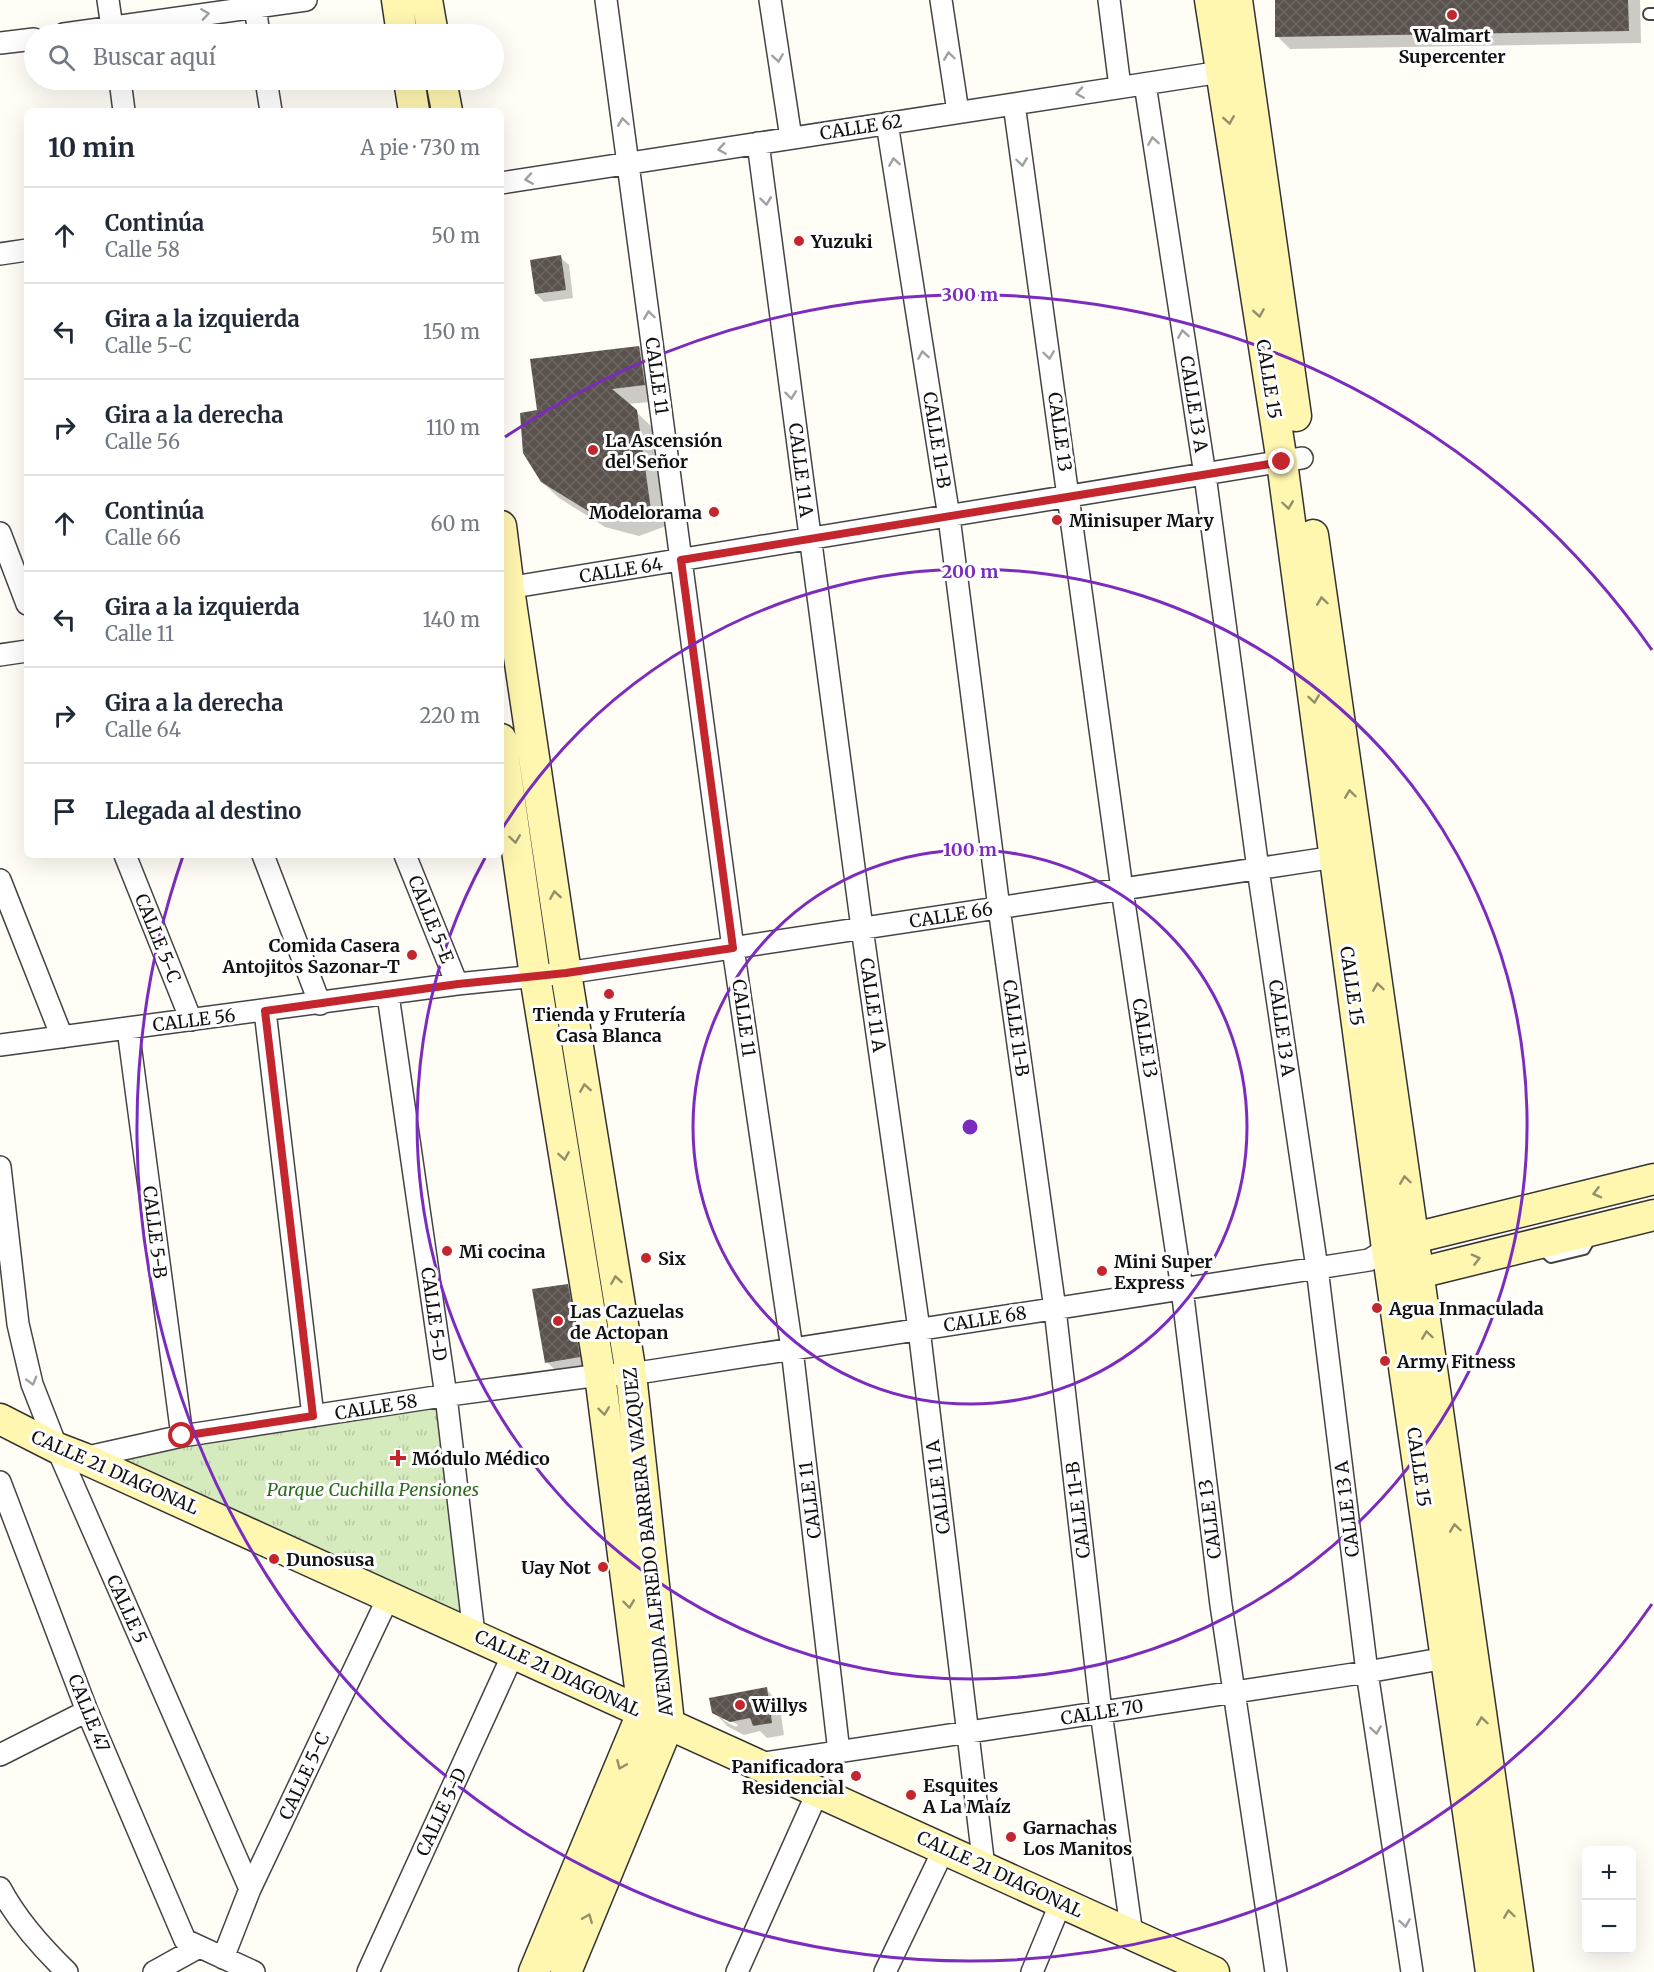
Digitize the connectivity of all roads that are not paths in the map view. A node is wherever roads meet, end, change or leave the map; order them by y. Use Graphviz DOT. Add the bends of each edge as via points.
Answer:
graph roads {
  1 [pos="108,0"];
  2 [pos="306,0"];
  3 [pos="397,0"];
  4 [pos="427,0"];
  5 [pos="606,0"];
  6 [pos="770,0"];
  7 [pos="941,0"];
  8 [pos="1109,0"];
  9 [pos="1210,0"];
  10 [pos="1237,0"];
  11 [pos="255,4"];
  12 [pos="111,24"];
  13 [pos="149,24"];
  14 [pos="258,24"];
  15 [pos="401,24"];
  16 [pos="431,24"];
  17 [pos="24,40"];
  18 [pos="0,44"];
  19 [pos="1221,72"];
  20 [pos="1144,84"];
  21 [pos="1120,87"];
  22 [pos="121,90"];
  23 [pos="268,90"];
  24 [pos="411,90"];
  25 [pos="443,90"];
  26 [pos="1014,104"];
  27 [pos="124,108"];
  28 [pos="271,108"];
  29 [pos="414,108"];
  30 [pos="446,108"];
  31 [pos="958,112"];
  32 [pos="888,123"];
  33 [pos="790,138"];
  34 [pos="758,143"];
  35 [pos="628,164"];
  36 [pos="504,183"];
  37 [pos="24,252"];
  38 [pos="0,254"];
  39 [pos="1292,460"];
  40 [pos="1205,475"];
  41 [pos="1068,497"];
  42 [pos="949,517"];
  43 [pos="0,533"];
  44 [pos="810,539"];
  45 [pos="681,560"];
  46 [pos="504,573"];
  47 [pos="505,589"];
  48 [pos="24,596"];
  49 [pos="24,651"];
  50 [pos="0,655"];
  51 [pos="504,786"];
  52 [pos="505,802"];
  53 [pos="1335,857"];
  54 [pos="126,858"];
  55 [pos="264,858"];
  56 [pos="406,858"];
  57 [pos="1258,869"];
  58 [pos="0,880"];
  59 [pos="1122,890"];
  60 [pos="999,908"];
  61 [pos="862,928"];
  62 [pos="733,948"];
  63 [pos="566,973"];
  64 [pos="535,976"];
  65 [pos="458,984"];
  66 [pos="388,995"];
  67 [pos="320,1004"];
  68 [pos="265,1011"];
  69 [pos="190,1020"];
  70 [pos="128,1029"];
  71 [pos="62,1037"];
  72 [pos="0,1045"];
  73 [pos="0,1167"];
  74 [pos="1654,1179"];
  75 [pos="1654,1215"];
  76 [pos="1396,1258"];
  77 [pos="1317,1268"];
  78 [pos="0,1277"];
  79 [pos="1182,1289"];
  80 [pos="1055,1309"];
  81 [pos="18,1324"];
  82 [pos="919,1329"];
  83 [pos="792,1349"];
  84 [pos="631,1374"];
  85 [pos="600,1375"];
  86 [pos="446,1396"];
  87 [pos="313,1416"];
  88 [pos="0,1419"];
  89 [pos="182,1436"];
  90 [pos="70,1453"];
  91 [pos="0,1482"];
  92 [pos="389,1596"];
  93 [pos="474,1634"];
  94 [pos="514,1652"];
  95 [pos="1446,1658"];
  96 [pos="1367,1672"];
  97 [pos="1234,1692"];
  98 [pos="87,1711"];
  99 [pos="1101,1712"];
  100 [pos="656,1717"];
  101 [pos="966,1732"];
  102 [pos="839,1752"];
  103 [pos="0,1755"];
  104 [pos="758,1764"];
  105 [pos="818,1791"];
  106 [pos="944,1849"];
  107 [pos="984,1867"];
  108 [pos="0,1888"];
  109 [pos="249,1889"];
  110 [pos="1062,1902"];
  111 [pos="1132,1935"];
  112 [pos="192,1944"];
  113 [pos="223,1958"];
  114 [pos="1197,1968"];
  115 [pos="68,1972"];
  116 [pos="154,1972"];
  117 [pos="254,1972"];
  118 [pos="368,1972"];
  119 [pos="534,1972"];
  120 [pos="566,1972"];
  121 [pos="737,1972"];
  122 [pos="885,1972"];
  123 [pos="1032,1972"];
  124 [pos="1276,1972"];
  125 [pos="1412,1972"];
  126 [pos="1491,1972"];
  127 [pos="1518,1972"];
  1 -- 12 [label="street"];
  2 -- 11 [label="street"];
  3 -- 15 [label="street"];
  4 -- 16 [label="street"];
  35 -- 5 [label="street, CALLE 11, one-way"];
  6 -- 33 [label="street, one-way"];
  31 -- 7 [label="street, one-way"];
  8 -- 21 [label="street"];
  9 -- 19 [label="street, CALLE 15"];
  10 -- 39 [label="street, CALLE 15"];
  13 -- 11 [label="street, one-way"];
  11 -- 14 [label="street"];
  17 -- 18 [label="street"];
  19 -- 20 [label="street, CALLE 62"];
  19 -- 39 [label="street, CALLE 15, one-way"];
  20 -- 21 [label="street, CALLE 62"];
  40 -- 20 [label="street, CALLE 13 A, one-way"];
  21 -- 26 [label="street, CALLE 62, one-way"];
  22 -- 27 [label="street"];
  23 -- 28 [label="street"];
  24 -- 29 [label="street"];
  25 -- 30 [label="street"];
  26 -- 31 [label="street, CALLE 62"];
  26 -- 41 [label="street, CALLE 13, one-way"];
  31 -- 32 [label="street, CALLE 62"];
  32 -- 33 [label="street, CALLE 62"];
  42 -- 32 [label="street, CALLE 11-B, one-way"];
  33 -- 34 [label="street, CALLE 62"];
  34 -- 35 [label="street, CALLE 62, one-way"];
  34 -- 44 [label="street, CALLE 11 A, one-way"];
  35 -- 36 [label="street, CALLE 62, one-way"];
  45 -- 35 [label="street, CALLE 11, one-way"];
  37 -- 38 [label="street"];
  39 -- 40 [label="street, CALLE 64"];
  39 -- 53 [label="street, CALLE 15, one-way"];
  76 -- 39 [label="street, CALLE 15, one-way"];
  40 -- 41 [label="street, CALLE 64"];
  40 -- 57 [label="street, CALLE 13 A"];
  41 -- 42 [label="street, CALLE 64"];
  41 -- 59 [label="street, CALLE 13"];
  42 -- 44 [label="street, CALLE 64"];
  42 -- 60 [label="street, CALLE 11-B"];
  43 -- 48 [label="street"];
  44 -- 45 [label="street, CALLE 64"];
  44 -- 61 [label="street, CALLE 11 A"];
  45 -- 47 [label="street, CALLE 64"];
  45 -- 62 [label="street, CALLE 11"];
  46 -- 47 [label="street, AVENIDA ALFREDO BARRERA VAZQUEZ"];
  63 -- 47 [label="street, AVENIDA ALFREDO BARRERA VAZQUEZ, one-way"];
  49 -- 50 [label="street"];
  51 -- 52 [label="street, AVENIDA ALFREDO BARRERA VAZQUEZ"];
  52 -- 64 [label="street, AVENIDA ALFREDO BARRERA VAZQUEZ, one-way"];
  53 -- 57 [label="street, CALLE 66"];
  53 -- 76 [label="street, CALLE 15"];
  54 -- 69 [label="street, CALLE 5-C"];
  55 -- 67 [label="street"];
  56 -- 65 [label="street, CALLE 5-E"];
  57 -- 59 [label="street, CALLE 66"];
  57 -- 77 [label="street, CALLE 13 A"];
  58 -- 71 [label="street"];
  59 -- 60 [label="street, CALLE 66"];
  59 -- 79 [label="street, CALLE 13"];
  60 -- 61 [label="street, CALLE 66"];
  60 -- 80 [label="street, CALLE 11-B"];
  61 -- 62 [label="street, CALLE 66"];
  61 -- 82 [label="street, CALLE 11 A"];
  62 -- 63 [label="street, CALLE 66"];
  62 -- 83 [label="street, CALLE 11"];
  63 -- 64 [label="street, CALLE 56"];
  84 -- 63 [label="street, AVENIDA ALFREDO BARRERA VAZQUEZ, one-way"];
  64 -- 65 [label="street, CALLE 56"];
  64 -- 85 [label="street, AVENIDA ALFREDO BARRERA VAZQUEZ, one-way"];
  65 -- 66 [label="street, CALLE 56"];
  66 -- 67 [label="street, CALLE 56"];
  66 -- 86 [label="street, CALLE 5-D"];
  67 -- 68 [label="street, CALLE 56"];
  68 -- 69 [label="street, CALLE 56"];
  68 -- 87 [label="street"];
  69 -- 70 [label="street, CALLE 56"];
  70 -- 71 [label="street, CALLE 56"];
  70 -- 89 [label="street, CALLE 5-B"];
  71 -- 72 [label="street, CALLE 56"];
  73 -- 81 [label="street, CALLE 5"];
  74 -- 76 [label="street, one-way"];
  76 -- 75 [label="street, one-way" via="1536,1245"];
  76 -- 77 [label="street, CALLE 68"];
  76 -- 95 [label="street, CALLE 15"];
  127 -- 76 [label="street, CALLE 15, one-way"];
  77 -- 79 [label="street, CALLE 68"];
  77 -- 96 [label="street, CALLE 13 A"];
  78 -- 81 [label="street, CALLE 5"];
  79 -- 80 [label="street, CALLE 68"];
  79 -- 97 [label="street, CALLE 13"];
  80 -- 82 [label="street, CALLE 68"];
  80 -- 99 [label="street, CALLE 11-B"];
  81 -- 90 [label="street, CALLE 5, one-way" via="32,1384"];
  82 -- 83 [label="street, CALLE 68"];
  82 -- 101 [label="street, CALLE 11 A"];
  83 -- 84 [label="street, CALLE 68"];
  83 -- 102 [label="street, CALLE 11"];
  84 -- 85 [label="street, CALLE 68"];
  84 -- 100 [label="street, AVENIDA ALFREDO BARRERA VAZQUEZ"];
  85 -- 86 [label="street, CALLE 58"];
  85 -- 100 [label="street, AVENIDA ALFREDO BARRERA VAZQUEZ, one-way"];
  86 -- 87 [label="street, CALLE 58"];
  86 -- 93 [label="street, CALLE 5-D"];
  87 -- 89 [label="street, CALLE 58"];
  88 -- 90 [label="street, CALLE 21 DIAGONAL"];
  89 -- 90 [label="street, CALLE 58"];
  90 -- 92 [label="street, CALLE 21 DIAGONAL"];
  90 -- 109 [label="street, CALLE 5"];
  91 -- 98 [label="street, CALLE 47"];
  92 -- 93 [label="street, CALLE 21 DIAGONAL"];
  92 -- 109 [label="street, CALLE 5-C"];
  93 -- 94 [label="street, CALLE 21 DIAGONAL"];
  94 -- 100 [label="street, CALLE 21 DIAGONAL"];
  94 -- 118 [label="street, CALLE 5-D"];
  95 -- 96 [label="street, CALLE 70"];
  95 -- 126 [label="street, CALLE 15"];
  96 -- 97 [label="street, CALLE 70"];
  96 -- 125 [label="street, CALLE 13 A, one-way"];
  97 -- 99 [label="street, CALLE 70"];
  97 -- 124 [label="street, CALLE 13"];
  98 -- 103 [label="street"];
  98 -- 112 [label="street, CALLE 47"];
  99 -- 101 [label="street, CALLE 70"];
  99 -- 111 [label="street, CALLE 11-B"];
  100 -- 104 [label="street, CALLE 21 DIAGONAL"];
  100 -- 119 [label="street, AVENIDA ALFREDO BARRERA VAZQUEZ, one-way"];
  120 -- 100 [label="street, AVENIDA ALFREDO BARRERA VAZQUEZ, one-way"];
  101 -- 102 [label="street, CALLE 70"];
  101 -- 107 [label="street, CALLE 11 A"];
  102 -- 104 [label="street, CALLE 70"];
  104 -- 105 [label="street, CALLE 21 DIAGONAL"];
  105 -- 106 [label="street, CALLE 21 DIAGONAL"];
  105 -- 121 [label="street"];
  106 -- 107 [label="street, CALLE 21 DIAGONAL"];
  106 -- 122 [label="street"];
  107 -- 110 [label="street, CALLE 21 DIAGONAL"];
  108 -- 115 [label="street" via="14,1914"];
  109 -- 113 [label="street, CALLE 5-C"];
  110 -- 111 [label="street, CALLE 21 DIAGONAL"];
  110 -- 123 [label="street"];
  111 -- 114 [label="street, CALLE 21 DIAGONAL"];
  112 -- 113 [label="street"];
  112 -- 116 [label="street"];
  113 -- 117 [label="street"];
}
